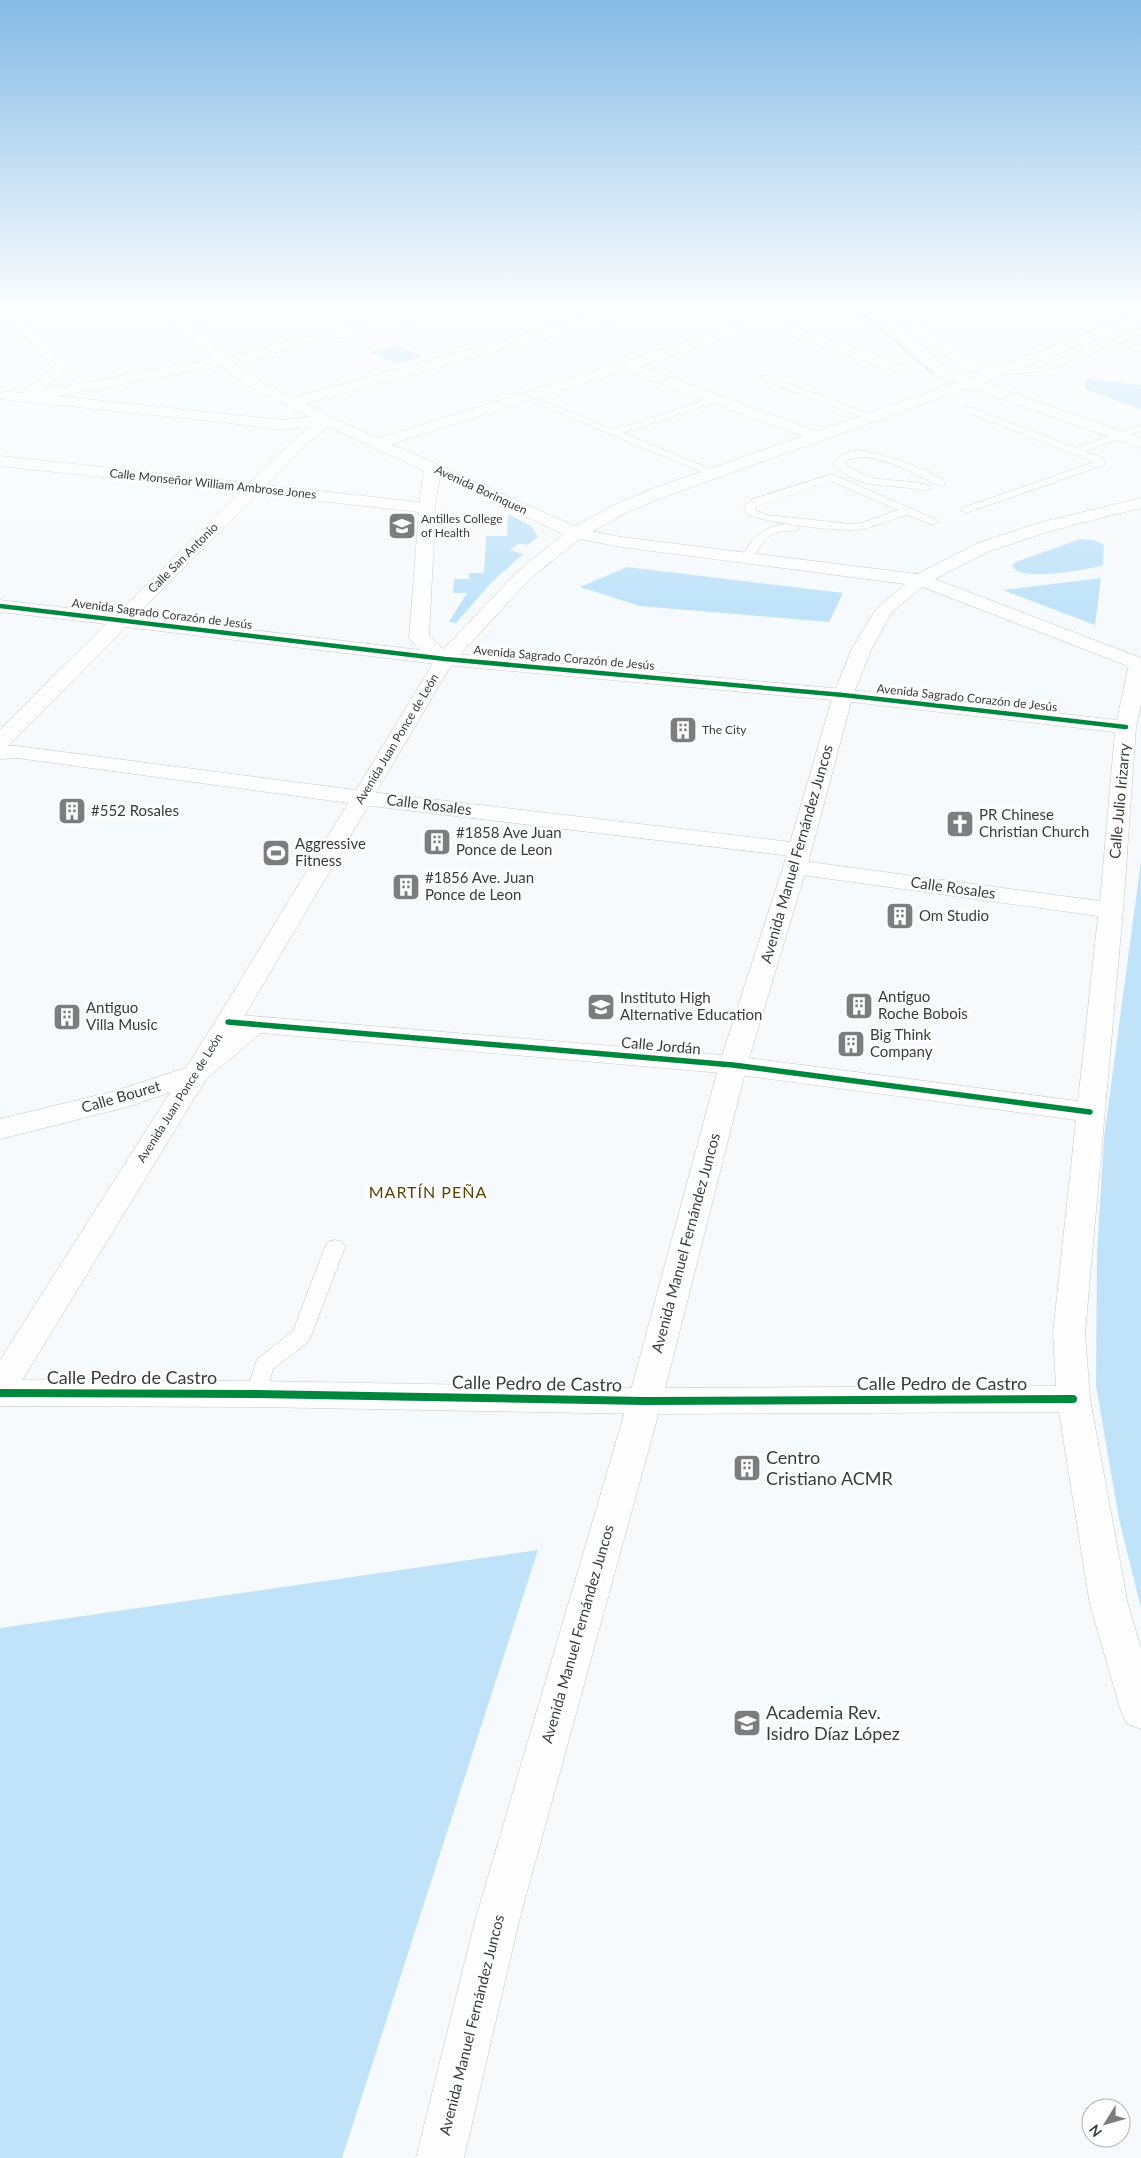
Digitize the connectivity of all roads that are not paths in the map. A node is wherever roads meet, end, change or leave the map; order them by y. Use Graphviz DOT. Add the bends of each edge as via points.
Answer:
graph roads {
  1 [pos="120,407"];
  2 [pos="299,407"];
  3 [pos="495,407"];
  4 [pos="550,407"];
  5 [pos="693,407"];
  6 [pos="737,407"];
  7 [pos="842,407"];
  8 [pos="900,407"];
  9 [pos="1052,407"];
  10 [pos="967,408"];
  11 [pos="870,417"];
  12 [pos="326,420"];
  13 [pos="1122,428"];
  14 [pos="1141,428"];
  15 [pos="614,433"];
  16 [pos="815,436"];
  17 [pos="378,443"];
  18 [pos="1141,443"];
  19 [pos="1076,451"];
  20 [pos="0,461"];
  21 [pos="433,468"];
  22 [pos="711,473"];
  23 [pos="941,484"];
  24 [pos="254,488"];
  25 [pos="927,488"];
  26 [pos="1141,503"];
  27 [pos="427,508"];
  28 [pos="966,510"];
  29 [pos="907,511"];
  30 [pos="933,522"];
  31 [pos="798,529"];
  32 [pos="576,533"];
  33 [pos="747,558"];
  34 [pos="920,580"];
  35 [pos="0,606"];
  36 [pos="119,620"];
  37 [pos="445,659"];
  38 [pos="1140,664"];
  39 [pos="843,695"];
  40 [pos="1126,727"];
  41 [pos="0,740"];
  42 [pos="0,753"];
  43 [pos="0,758"];
  44 [pos="360,802"];
  45 [pos="797,859"];
  46 [pos="1111,910"];
  47 [pos="228,1022"];
  48 [pos="256,1024"];
  49 [pos="733,1065"];
  50 [pos="195,1074"];
  51 [pos="1090,1112"];
  52 [pos="0,1129"];
  53 [pos="335,1247"];
  54 [pos="0,1388"];
  55 [pos="0,1393"];
  56 [pos="256,1394"];
  57 [pos="1073,1399"];
  58 [pos="645,1401"];
  59 [pos="1141,1711"];
  60 [pos="440,2158"];
  1 -- 12 [label="street" via="282,425"];
  2 -- 12 [label="street, Avenida Borinquen"];
  3 -- 17 [label="street"];
  4 -- 15 [label="lane"];
  5 -- 15 [label="lane"];
  6 -- 16 [label="street"];
  7 -- 11 [label="lane"];
  8 -- 11 [label="street, Avenida Juan Ponce de León"];
  9 -- 13 [label="street"];
  10 -- 19 [label="lane"];
  11 -- 16 [label="street, Avenida Juan Ponce de León"];
  12 -- 17 [label="street, Avenida Borinquen"];
  12 -- 24 [label="street, Calle San Antonio"];
  13 -- 14 [label="street"];
  13 -- 18 [label="street"];
  13 -- 19 [label="lane"];
  15 -- 22 [label="lane"];
  16 -- 22 [label="street, Avenida Juan Ponce de León"];
  17 -- 21 [label="street, Avenida Borinquen"];
  19 -- 28 [label="lane" via="1100,463"];
  20 -- 24 [label="street, Calle Monseñor William Ambrose Jones"];
  21 -- 27 [label="street"];
  21 -- 32 [label="street, Avenida Borinquen"];
  22 -- 32 [label="street, Avenida Juan Ponce de León" via="622,508"];
  23 -- 25 [label="lane" via="874,454 850,454 838,462 871,480 897,486 918,484"];
  24 -- 27 [label="street, Calle Monseñor William Ambrose Jones"];
  24 -- 36 [label="street, Calle San Antonio"];
  26 -- 34 [label="street, Avenida Manuel Fernández Juncos" via="1044,527 984,547"];
  27 -- 37 [label="street" via="418,638"];
  29 -- 29 [label="lane" via="850,527 765,518 752,513 749,506 832,477"];
  29 -- 30 [label="lane"];
  31 -- 33 [label="lane" via="779,528 766,532 755,540"];
  32 -- 33 [label="street, Avenida Borinquen" via="613,541"];
  32 -- 37 [label="street, Avenida Juan Ponce de León" via="524,574"];
  33 -- 34 [label="street, Avenida Borinquen"];
  34 -- 38 [label="street, Avenida Borinquen"];
  34 -- 39 [label="street, Avenida Manuel Fernández Juncos" via="885,609 862,648"];
  35 -- 36 [label="street, Avenida Sagrado Corazón de Jesús"];
  36 -- 37 [label="street, Avenida Sagrado Corazón de Jesús"];
  36 -- 41 [label="street, Calle San Antonio"];
  37 -- 39 [label="street, Avenida Sagrado Corazón de Jesús"];
  37 -- 44 [label="street, Avenida Juan Ponce de León"];
  38 -- 40 [label="street, Calle Julio Irizarry"];
  39 -- 40 [label="street, Avenida Sagrado Corazón de Jesús"];
  39 -- 45 [label="street, Avenida Manuel Fernández Juncos"];
  40 -- 46 [label="street, Calle Julio Irizarry"];
  42 -- 44 [label="street, Calle Rosales" via="17,752"];
  43 -- 44 [label="street, Calle Rosales"];
  44 -- 45 [label="street, Calle Rosales"];
  44 -- 47 [label="street, Avenida Juan Ponce de León"];
  45 -- 46 [label="street, Calle Rosales"];
  45 -- 49 [label="street, Avenida Manuel Fernández Juncos"];
  46 -- 51 [label="street, Calle Julio Irizarry"];
  47 -- 48 [label="street, Calle Jordán"];
  47 -- 50 [label="street, Avenida Juan Ponce de León"];
  48 -- 49 [label="street, Calle Jordán"];
  48 -- 50 [label="street, Calle Bouret"];
  49 -- 51 [label="street, Calle Jordán"];
  49 -- 58 [label="street, Avenida Manuel Fernández Juncos"];
  50 -- 52 [label="street, Calle Bouret" via="121,1099"];
  50 -- 54 [label="street, Avenida Juan Ponce de León"];
  51 -- 57 [label="street, Calle Julio Irizarry" via="1068,1333"];
  53 -- 56 [label="lane" via="301,1336 264,1364"];
  55 -- 56 [label="street, Calle Pedro de Castro"];
  56 -- 58 [label="street, Calle Pedro de Castro"];
  57 -- 58 [label="street, Calle Pedro de Castro"];
  57 -- 59 [label="street, Calle Julio Irizarry" via="1109,1606"];
  58 -- 60 [label="street, Avenida Manuel Fernández Juncos" via="497,1921"];
}
